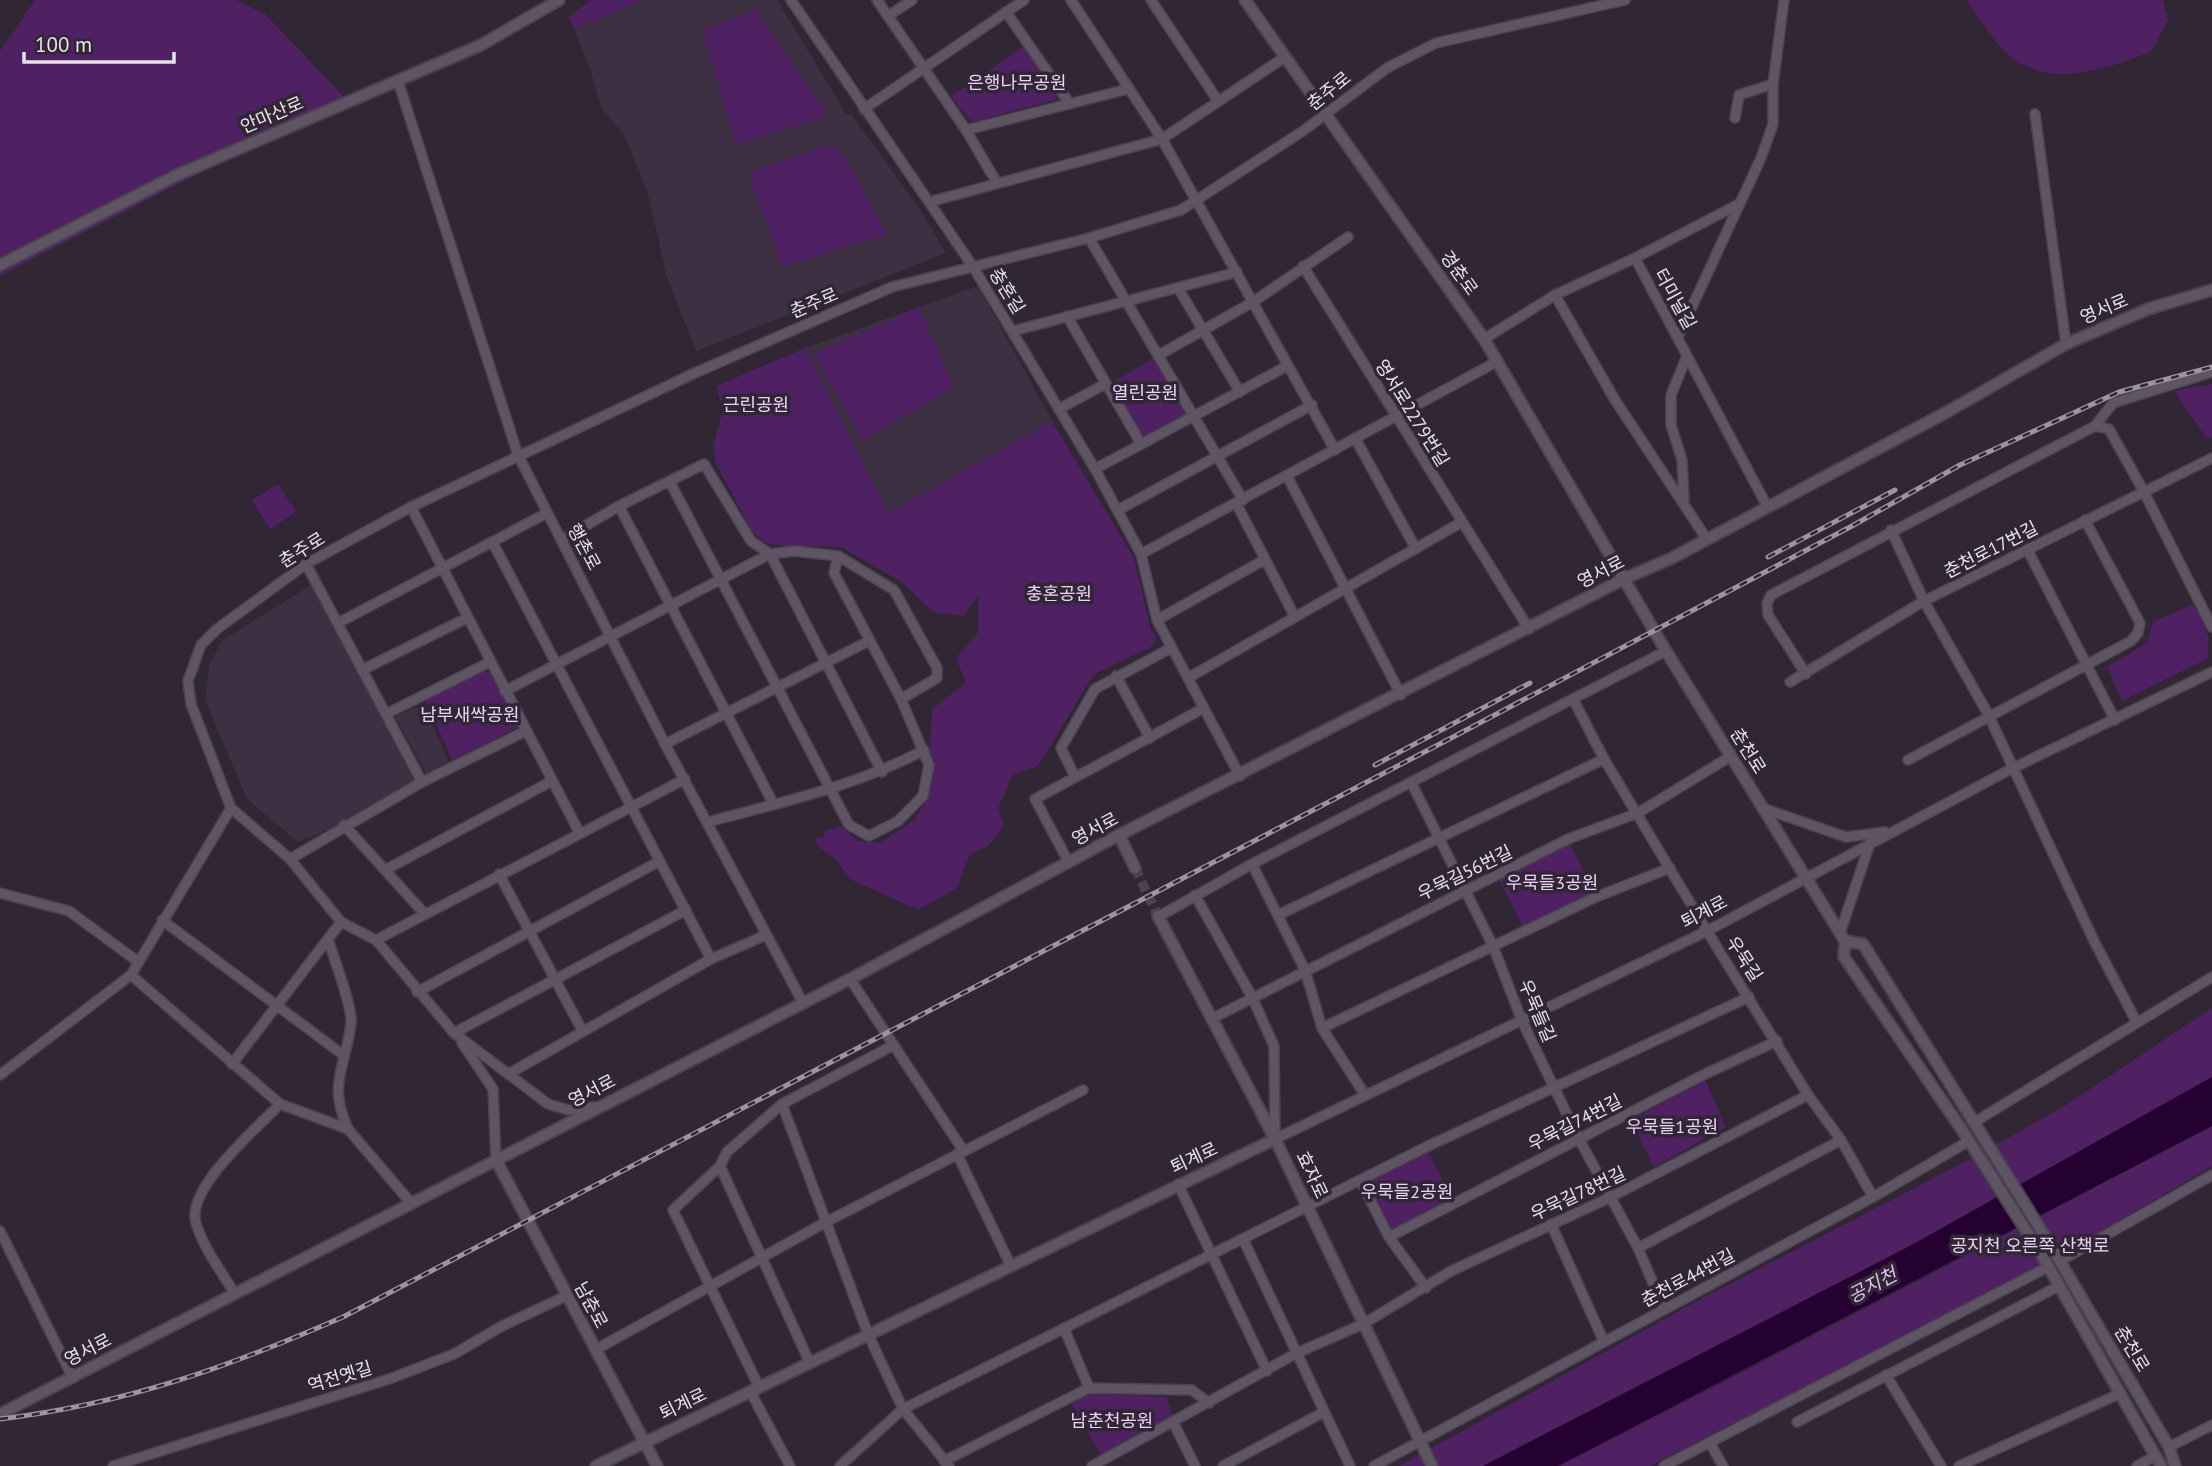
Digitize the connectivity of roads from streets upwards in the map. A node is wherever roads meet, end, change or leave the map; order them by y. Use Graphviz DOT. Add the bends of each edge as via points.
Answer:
graph roads {
  1 [pos="559,0"];
  2 [pos="791,0"];
  3 [pos="877,0"];
  4 [pos="912,0"];
  5 [pos="1024,0"];
  6 [pos="1071,0"];
  7 [pos="1151,0"];
  8 [pos="1245,0"];
  9 [pos="1625,0"];
  10 [pos="1784,0"];
  11 [pos="1006,12"];
  12 [pos="888,16"];
  13 [pos="1285,57"];
  14 [pos="923,68"];
  15 [pos="398,81"];
  16 [pos="1773,84"];
  17 [pos="1128,89"];
  18 [pos="1218,101"];
  19 [pos="1070,104"];
  20 [pos="864,108"];
  21 [pos="1326,114"];
  22 [pos="2035,114"];
  23 [pos="1735,118"];
  24 [pos="965,130"];
  25 [pos="1162,139"];
  26 [pos="997,183"];
  27 [pos="929,202"];
  28 [pos="1195,202"];
  29 [pos="1739,204"];
  30 [pos="1348,237"];
  31 [pos="1089,238"];
  32 [pos="1635,258"];
  33 [pos="0,265"];
  34 [pos="972,265"];
  35 [pos="1303,266"];
  36 [pos="1237,272"];
  37 [pos="1178,288"];
  38 [pos="2212,290"];
  39 [pos="1555,295"];
  40 [pos="1125,299"];
  41 [pos="1253,302"];
  42 [pos="1067,316"];
  43 [pos="1203,327"];
  44 [pos="1013,331"];
  45 [pos="1678,337"];
  46 [pos="1485,339"];
  47 [pos="2066,344"];
  48 [pos="1159,355"];
  49 [pos="1688,356"];
  50 [pos="1498,361"];
  51 [pos="1287,366"];
  52 [pos="2212,372"];
  53 [pos="1105,384"];
  54 [pos="1240,392"];
  55 [pos="1312,405"];
  56 [pos="1059,409"];
  57 [pos="1193,415"];
  58 [pos="1396,417"];
  59 [pos="2095,426"];
  60 [pos="1355,438"];
  61 [pos="1141,444"];
  62 [pos="1335,450"];
  63 [pos="518,455"];
  64 [pos="1218,456"];
  65 [pos="2212,458"];
  66 [pos="1094,469"];
  67 [pos="1287,476"];
  68 [pos="670,482"];
  69 [pos="2144,492"];
  70 [pos="1684,500"];
  71 [pos="1239,501"];
  72 [pos="619,506"];
  73 [pos="1766,506"];
  74 [pos="411,507"];
  75 [pos="1118,510"];
  76 [pos="547,513"];
  77 [pos="2085,520"];
  78 [pos="1462,522"];
  79 [pos="1891,530"];
  80 [pos="1706,538"];
  81 [pos="563,539"];
  82 [pos="493,543"];
  83 [pos="1416,549"];
  84 [pos="2027,549"];
  85 [pos="770,554"];
  86 [pos="1141,554"];
  87 [pos="838,556"];
  88 [pos="1264,560"];
  89 [pos="306,564"];
  90 [pos="441,569"];
  91 [pos="1626,578"];
  92 [pos="720,581"];
  93 [pos="1346,590"];
  94 [pos="1924,601"];
  95 [pos="671,607"];
  96 [pos="1295,617"];
  97 [pos="467,618"];
  98 [pos="1157,620"];
  99 [pos="338,624"];
  100 [pos="2212,627"];
  101 [pos="1529,629"];
  102 [pos="613,637"];
  103 [pos="869,641"];
  104 [pos="1171,649"];
  105 [pos="1666,651"];
  106 [pos="826,660"];
  107 [pos="490,662"];
  108 [pos="2086,665"];
  109 [pos="557,666"];
  110 [pos="362,670"];
  111 [pos="2212,671"];
  112 [pos="1806,674"];
  113 [pos="1116,676"];
  114 [pos="1188,678"];
  115 [pos="1790,682"];
  116 [pos="775,686"];
  117 [pos="505,691"];
  118 [pos="1401,695"];
  119 [pos="901,699"];
  120 [pos="1573,699"];
  121 [pos="1204,708"];
  122 [pos="727,713"];
  123 [pos="386,714"];
  124 [pos="1988,715"];
  125 [pos="2115,720"];
  126 [pos="526,731"];
  127 [pos="1150,737"];
  128 [pos="665,744"];
  129 [pos="924,750"];
  130 [pos="1731,756"];
  131 [pos="1604,759"];
  132 [pos="1908,760"];
  133 [pos="2011,769"];
  134 [pos="882,772"];
  135 [pos="1240,776"];
  136 [pos="1075,777"];
  137 [pos="685,779"];
  138 [pos="552,781"];
  139 [pos="422,782"];
  140 [pos="1412,784"];
  141 [pos="830,790"];
  142 [pos="774,805"];
  143 [pos="231,808"];
  144 [pos="630,808"];
  145 [pos="1762,808"];
  146 [pos="1638,813"];
  147 [pos="708,822"];
  148 [pos="344,825"];
  149 [pos="1894,830"];
  150 [pos="579,832"];
  151 [pos="1119,835"];
  152 [pos="1438,836"];
  153 [pos="1870,843"];
  154 [pos="290,859"];
  155 [pos="658,862"];
  156 [pos="1069,863"];
  157 [pos="1252,864"];
  158 [pos="1670,867"];
  159 [pos="1135,868"];
  160 [pos="386,870"];
  161 [pos="499,874"];
  162 [pos="1805,876"];
  163 [pos="1466,890"];
  164 [pos="0,893"];
  165 [pos="1195,895"];
  166 [pos="685,910"];
  167 [pos="424,914"];
  168 [pos="1278,915"];
  169 [pos="1158,917"];
  170 [pos="162,920"];
  171 [pos="341,922"];
  172 [pos="530,931"];
  173 [pos="1707,931"];
  174 [pos="766,934"];
  175 [pos="1843,937"];
  176 [pos="328,939"];
  177 [pos="376,940"];
  178 [pos="1493,946"];
  179 [pos="711,959"];
  180 [pos="137,961"];
  181 [pos="1305,970"];
  182 [pos="131,975"];
  183 [pos="2212,977"];
  184 [pos="850,979"];
  185 [pos="556,980"];
  186 [pos="417,992"];
  187 [pos="1749,997"];
  188 [pos="1252,998"];
  189 [pos="276,1002"];
  190 [pos="803,1003"];
  191 [pos="1211,1019"];
  192 [pos="1522,1021"];
  193 [pos="2136,1021"];
  194 [pos="1322,1028"];
  195 [pos="582,1030"];
  196 [pos="454,1033"];
  197 [pos="1777,1041"];
  198 [pos="892,1046"];
  199 [pos="342,1054"];
  200 [pos="232,1063"];
  201 [pos="510,1073"];
  202 [pos="0,1075"];
  203 [pos="1554,1088"];
  204 [pos="1083,1090"];
  205 [pos="1365,1095"];
  206 [pos="1808,1095"];
  207 [pos="280,1104"];
  208 [pos="782,1104"];
  209 [pos="601,1106"];
  210 [pos="1973,1123"];
  211 [pos="348,1129"];
  212 [pos="1275,1139"];
  213 [pos="1578,1139"];
  214 [pos="1842,1140"];
  215 [pos="1969,1141"];
  216 [pos="960,1152"];
  217 [pos="496,1160"];
  218 [pos="720,1166"];
  219 [pos="2212,1175"];
  220 [pos="1360,1180"];
  221 [pos="1178,1184"];
  222 [pos="1873,1196"];
  223 [pos="1609,1198"];
  224 [pos="411,1203"];
  225 [pos="1308,1208"];
  226 [pos="826,1222"];
  227 [pos="1551,1224"];
  228 [pos="0,1231"];
  229 [pos="1389,1237"];
  230 [pos="1244,1241"];
  231 [pos="1638,1248"];
  232 [pos="1213,1256"];
  233 [pos="2057,1256"];
  234 [pos="761,1258"];
  235 [pos="2046,1262"];
  236 [pos="1011,1266"];
  237 [pos="2059,1286"];
  238 [pos="711,1287"];
  239 [pos="1426,1289"];
  240 [pos="235,1294"];
  241 [pos="566,1296"];
  242 [pos="1664,1309"];
  243 [pos="1363,1324"];
  244 [pos="1064,1328"];
  245 [pos="868,1334"];
  246 [pos="1604,1342"];
  247 [pos="595,1350"];
  248 [pos="1297,1353"];
  249 [pos="809,1361"];
  250 [pos="1267,1371"];
  251 [pos="1886,1375"];
  252 [pos="73,1378"];
  253 [pos="1089,1388"];
  254 [pos="754,1389"];
  255 [pos="2119,1394"];
  256 [pos="1209,1403"];
  257 [pos="903,1409"];
  258 [pos="1324,1412"];
  259 [pos="0,1414"];
  260 [pos="1173,1422"];
  261 [pos="1797,1422"];
  262 [pos="2212,1425"];
  263 [pos="1421,1439"];
  264 [pos="645,1442"];
  265 [pos="1710,1443"];
  266 [pos="2169,1447"];
  267 [pos="2155,1456"];
  268 [pos="946,1463"];
  269 [pos="113,1466"];
  270 [pos="596,1466"];
  271 [pos="657,1466"];
  272 [pos="790,1466"];
  273 [pos="840,1466"];
  274 [pos="1092,1466"];
  275 [pos="1195,1466"];
  276 [pos="1223,1466"];
  277 [pos="1350,1466"];
  278 [pos="1374,1466"];
  279 [pos="1432,1466"];
  280 [pos="1664,1466"];
  281 [pos="1723,1466"];
  282 [pos="1941,1466"];
  283 [pos="1959,1466"];
  284 [pos="2137,1466"];
  285 [pos="2161,1466"];
  286 [pos="2175,1466"];
  1 -- 15 [label="street, 안마산로" via="481,45"];
  2 -- 20 [label="street, 충혼길"];
  3 -- 12 [label="street"];
  4 -- 12 [label="street"];
  5 -- 11 [label="street"];
  6 -- 17 [label="street"];
  7 -- 18 [label="street"];
  8 -- 13 [label="street, 경춘로"];
  9 -- 21 [label="street, 춘주로" via="1436,43 1378,73"];
  10 -- 16 [label="street"];
  11 -- 14 [label="street"];
  11 -- 19 [label="street"];
  12 -- 14 [label="street"];
  13 -- 18 [label="street"];
  13 -- 21 [label="street, 경춘로"];
  14 -- 20 [label="street"];
  14 -- 24 [label="street"];
  15 -- 33 [label="street, 안마산로" via="177,175"];
  15 -- 63 [label="street, 행촌로"];
  16 -- 23 [label="street" via="1739,95"];
  16 -- 29 [label="street" via="1773,124"];
  17 -- 19 [label="street"];
  17 -- 25 [label="street"];
  18 -- 25 [label="street"];
  19 -- 24 [label="street"];
  20 -- 27 [label="street, 충혼길"];
  21 -- 28 [label="street, 춘주로"];
  21 -- 46 [label="street, 경춘로"];
  22 -- 47 [label="street"];
  24 -- 26 [label="street"];
  25 -- 26 [label="street"];
  25 -- 28 [label="street"];
  26 -- 27 [label="street"];
  27 -- 34 [label="street, 충혼길"];
  28 -- 31 [label="street, 춘주로"];
  28 -- 36 [label="street"];
  29 -- 32 [label="street"];
  29 -- 45 [label="street"];
  30 -- 35 [label="street"];
  31 -- 34 [label="street, 춘주로"];
  31 -- 40 [label="street"];
  32 -- 39 [label="street, 터미널길"];
  32 -- 45 [label="street, 터미널길"];
  34 -- 44 [label="street, 충혼길"];
  34 -- 63 [label="street, 춘주로" via="892,287"];
  35 -- 41 [label="street"];
  35 -- 58 [label="street, 영서로2279번길"];
  36 -- 37 [label="street"];
  36 -- 41 [label="street"];
  37 -- 40 [label="street"];
  37 -- 43 [label="street"];
  38 -- 47 [label="street, 영서로" via="2148,309"];
  39 -- 46 [label="street, 터미널길"];
  39 -- 70 [label="street" via="1615,400"];
  40 -- 42 [label="street"];
  40 -- 48 [label="street"];
  41 -- 43 [label="street"];
  41 -- 51 [label="street"];
  42 -- 44 [label="street"];
  42 -- 53 [label="street"];
  43 -- 48 [label="street"];
  43 -- 54 [label="street"];
  44 -- 56 [label="street, 충혼길"];
  45 -- 49 [label="street, 터미널길"];
  46 -- 50 [label="street, 경춘로"];
  47 -- 73 [label="street, 영서로"];
  48 -- 57 [label="street"];
  49 -- 70 [label="street" via="1671,394 1671,425 1682,460"];
  49 -- 73 [label="street, 터미널길"];
  50 -- 58 [label="street"];
  50 -- 91 [label="street, 경춘로"];
  51 -- 54 [label="street"];
  51 -- 55 [label="street"];
  52 -- 59 [label="street" via="2113,403"];
  53 -- 56 [label="street"];
  53 -- 61 [label="street"];
  54 -- 57 [label="street"];
  55 -- 62 [label="street"];
  55 -- 64 [label="street"];
  56 -- 66 [label="street, 충혼길"];
  57 -- 61 [label="street"];
  57 -- 64 [label="street"];
  58 -- 60 [label="street"];
  58 -- 78 [label="street, 영서로2279번길"];
  59 -- 69 [label="street" via="2109,429"];
  59 -- 79 [label="street"];
  60 -- 62 [label="street"];
  60 -- 83 [label="street"];
  61 -- 66 [label="street"];
  62 -- 67 [label="street"];
  63 -- 74 [label="street, 춘주로"];
  63 -- 76 [label="street, 행촌로"];
  64 -- 71 [label="street"];
  64 -- 75 [label="street"];
  65 -- 69 [label="street, 춘천로17번길"];
  66 -- 75 [label="street, 충혼길"];
  67 -- 71 [label="street"];
  67 -- 93 [label="street"];
  68 -- 72 [label="street"];
  68 -- 85 [label="street" via="705,464 751,541"];
  68 -- 92 [label="street"];
  69 -- 77 [label="street, 춘천로17번길"];
  69 -- 100 [label="street"];
  70 -- 80 [label="street"];
  71 -- 86 [label="street"];
  71 -- 88 [label="street"];
  72 -- 81 [label="street"];
  72 -- 95 [label="street"];
  73 -- 80 [label="street, 영서로"];
  74 -- 89 [label="street, 춘주로"];
  74 -- 90 [label="street"];
  75 -- 86 [label="street, 충혼길"];
  76 -- 81 [label="street, 행촌로"];
  76 -- 82 [label="street"];
  77 -- 84 [label="street, 춘천로17번길"];
  77 -- 108 [label="street" via="2140,622 2131,641"];
  78 -- 83 [label="street"];
  78 -- 101 [label="street, 영서로2279번길"];
  79 -- 94 [label="street"];
  79 -- 112 [label="street" via="1771,595 1768,615"];
  80 -- 91 [label="street, 영서로"];
  81 -- 102 [label="street, 행촌로"];
  82 -- 90 [label="street"];
  82 -- 109 [label="street"];
  83 -- 93 [label="street"];
  84 -- 94 [label="street, 춘천로17번길"];
  84 -- 108 [label="street"];
  85 -- 87 [label="street" via="794,551"];
  85 -- 92 [label="street"];
  85 -- 106 [label="street"];
  86 -- 98 [label="street, 충혼길"];
  87 -- 103 [label="street" via="834,573"];
  87 -- 119 [label="street" via="894,590 937,668 937,678"];
  88 -- 96 [label="street"];
  88 -- 98 [label="street"];
  89 -- 99 [label="street"];
  89 -- 143 [label="street, 춘주로" via="217,629 201,645 193,662 188,681 191,705"];
  90 -- 97 [label="street"];
  90 -- 99 [label="street"];
  91 -- 101 [label="street, 영서로"];
  91 -- 105 [label="street, 춘천로"];
  92 -- 95 [label="street"];
  92 -- 116 [label="street"];
  93 -- 96 [label="street"];
  93 -- 118 [label="street"];
  94 -- 112 [label="street, 춘천로17번길"];
  94 -- 124 [label="street"];
  95 -- 102 [label="street"];
  95 -- 122 [label="street"];
  96 -- 114 [label="street"];
  97 -- 107 [label="street"];
  97 -- 110 [label="street"];
  98 -- 104 [label="street, 충혼길"];
  99 -- 110 [label="street"];
  101 -- 118 [label="street, 영서로"];
  102 -- 109 [label="street"];
  102 -- 128 [label="street, 행촌로"];
  103 -- 106 [label="street"];
  103 -- 119 [label="street"];
  104 -- 113 [label="street"];
  104 -- 114 [label="street, 충혼길"];
  105 -- 120 [label="street"];
  105 -- 130 [label="street, 춘천로"];
  106 -- 116 [label="street"];
  106 -- 134 [label="street"];
  107 -- 117 [label="street"];
  107 -- 123 [label="street"];
  108 -- 124 [label="street"];
  108 -- 125 [label="street"];
  109 -- 117 [label="street"];
  109 -- 144 [label="street"];
  110 -- 123 [label="street"];
  111 -- 125 [label="street, 퇴계로"];
  112 -- 115 [label="street, 춘천로17번길"];
  113 -- 127 [label="street"];
  113 -- 136 [label="street" via="1095,689 1060,748"];
  114 -- 121 [label="street, 충혼길"];
  116 -- 122 [label="street"];
  116 -- 141 [label="street"];
  117 -- 126 [label="street"];
  118 -- 135 [label="street, 영서로"];
  119 -- 129 [label="street"];
  120 -- 131 [label="street, 우묵길"];
  120 -- 140 [label="street"];
  121 -- 127 [label="street"];
  121 -- 135 [label="street, 충혼길"];
  122 -- 128 [label="street"];
  122 -- 142 [label="street"];
  123 -- 139 [label="street"];
  124 -- 132 [label="street"];
  124 -- 133 [label="street"];
  125 -- 133 [label="street, 퇴계로"];
  126 -- 138 [label="street"];
  126 -- 139 [label="street"];
  127 -- 136 [label="street"];
  128 -- 137 [label="street, 행촌로"];
  129 -- 134 [label="street"];
  129 -- 141 [label="street" via="929,765 923,796 898,821 869,836 849,825"];
  130 -- 145 [label="street, 춘천로"];
  130 -- 146 [label="street, 우묵길56번길"];
  131 -- 146 [label="street, 우묵길"];
  131 -- 152 [label="street"];
  133 -- 149 [label="street, 퇴계로"];
  133 -- 193 [label="street"];
  134 -- 141 [label="street"];
  135 -- 151 [label="street, 영서로"];
  136 -- 156 [label="street" via="1035,799"];
  137 -- 144 [label="street"];
  137 -- 147 [label="street, 행촌로"];
  138 -- 150 [label="street"];
  138 -- 160 [label="street"];
  139 -- 148 [label="street"];
  140 -- 152 [label="street, 우묵들길"];
  140 -- 157 [label="street"];
  141 -- 142 [label="street"];
  142 -- 147 [label="street"];
  143 -- 154 [label="street, 춘주로"];
  143 -- 170 [label="street"];
  144 -- 150 [label="street"];
  144 -- 155 [label="street"];
  145 -- 149 [label="street" via="1846,837"];
  145 -- 162 [label="street, 춘천로"];
  146 -- 158 [label="street, 우묵길"];
  146 -- 163 [label="street, 우묵길56번길" via="1568,839"];
  147 -- 174 [label="street, 행촌로"];
  148 -- 154 [label="street"];
  148 -- 160 [label="street"];
  149 -- 153 [label="street, 퇴계로"];
  150 -- 161 [label="street"];
  151 -- 156 [label="street, 영서로"];
  151 -- 159 [label="street"];
  152 -- 163 [label="street, 우묵들길"];
  152 -- 168 [label="street"];
  153 -- 162 [label="street, 퇴계로"];
  153 -- 175 [label="street"];
  154 -- 171 [label="street, 춘주로"];
  155 -- 166 [label="street"];
  155 -- 172 [label="street"];
  156 -- 184 [label="street, 영서로"];
  157 -- 165 [label="street"];
  157 -- 168 [label="street"];
  158 -- 173 [label="street, 우묵길"];
  158 -- 178 [label="street"];
  160 -- 167 [label="street"];
  161 -- 167 [label="street"];
  161 -- 172 [label="street"];
  162 -- 173 [label="street, 퇴계로"];
  162 -- 175 [label="street, 춘천로"];
  163 -- 178 [label="street, 우묵들길"];
  163 -- 181 [label="street, 우묵길56번길"];
  164 -- 180 [label="street" via="69,911"];
  165 -- 169 [label="street"];
  165 -- 188 [label="street"];
  166 -- 179 [label="street"];
  166 -- 185 [label="street"];
  167 -- 177 [label="street"];
  168 -- 181 [label="street"];
  169 -- 191 [label="street, 효자로"];
  170 -- 180 [label="street"];
  170 -- 189 [label="street"];
  171 -- 176 [label="street"];
  171 -- 177 [label="street, 춘주로"];
  172 -- 185 [label="street"];
  172 -- 186 [label="street"];
  173 -- 187 [label="street, 우묵길"];
  173 -- 192 [label="street, 퇴계로"];
  174 -- 179 [label="street"];
  174 -- 190 [label="street, 행촌로"];
  175 -- 210 [label="street, 춘천로" via="1863,944"];
  175 -- 215 [label="street, 춘천로" via="1844,957"];
  176 -- 189 [label="street"];
  176 -- 199 [label="street" via="351,1021"];
  177 -- 186 [label="street, 춘주로"];
  178 -- 192 [label="street, 우묵들길"];
  178 -- 194 [label="street"];
  179 -- 195 [label="street"];
  180 -- 182 [label="street"];
  181 -- 188 [label="street, 우묵길56번길"];
  181 -- 194 [label="street"];
  182 -- 200 [label="street"];
  182 -- 202 [label="street"];
  183 -- 193 [label="street"];
  184 -- 190 [label="street, 영서로"];
  184 -- 198 [label="street"];
  185 -- 195 [label="street"];
  185 -- 196 [label="street"];
  186 -- 196 [label="street, 춘주로"];
  187 -- 197 [label="street, 우묵길"];
  187 -- 203 [label="street"];
  188 -- 191 [label="street, 우묵길56번길"];
  188 -- 212 [label="street" via="1274,1045"];
  189 -- 199 [label="street"];
  189 -- 200 [label="street"];
  190 -- 209 [label="street, 영서로"];
  191 -- 212 [label="street, 효자로"];
  192 -- 203 [label="street, 우묵들길"];
  192 -- 205 [label="street, 퇴계로"];
  193 -- 210 [label="street"];
  194 -- 205 [label="street"];
  195 -- 201 [label="street"];
  196 -- 201 [label="street, 춘주로"];
  196 -- 217 [label="street" via="493,1089"];
  197 -- 206 [label="street, 우묵길"];
  197 -- 213 [label="street, 우묵길74번길"];
  198 -- 208 [label="street"];
  198 -- 216 [label="street"];
  199 -- 211 [label="street" via="337,1087"];
  200 -- 207 [label="street"];
  201 -- 209 [label="street, 춘주로" via="555,1107 579,1110"];
  203 -- 213 [label="street, 우묵들길"];
  203 -- 220 [label="street"];
  204 -- 216 [label="street"];
  205 -- 212 [label="street, 퇴계로"];
  206 -- 214 [label="street, 우묵길"];
  206 -- 223 [label="street, 우묵길78번길"];
  207 -- 211 [label="street"];
  207 -- 240 [label="street" via="216,1169 194,1209 196,1223"];
  208 -- 218 [label="street" via="727,1152"];
  208 -- 226 [label="street"];
  209 -- 217 [label="street, 영서로"];
  210 -- 233 [label="street, 춘천로"];
  211 -- 224 [label="street"];
  212 -- 221 [label="street, 퇴계로"];
  212 -- 225 [label="street, 효자로"];
  213 -- 223 [label="street, 우묵들길"];
  213 -- 229 [label="street, 우묵길74번길"];
  214 -- 222 [label="street, 우묵길"];
  214 -- 231 [label="street"];
  215 -- 222 [label="street, 춘천로44번길"];
  215 -- 235 [label="street, 춘천로"];
  216 -- 226 [label="street"];
  216 -- 236 [label="street"];
  217 -- 224 [label="street, 영서로"];
  217 -- 241 [label="street, 남춘로"];
  218 -- 234 [label="street"];
  218 -- 238 [label="street" via="673,1210"];
  219 -- 233 [label="street"];
  220 -- 225 [label="street"];
  220 -- 229 [label="street"];
  221 -- 232 [label="street"];
  221 -- 236 [label="street, 퇴계로"];
  222 -- 242 [label="street, 춘천로44번길"];
  223 -- 227 [label="street, 우묵길78번길"];
  223 -- 231 [label="street, 우묵들길"];
  224 -- 240 [label="street, 영서로"];
  225 -- 230 [label="street"];
  225 -- 243 [label="street, 효자로"];
  226 -- 234 [label="street"];
  226 -- 245 [label="street"];
  227 -- 239 [label="street, 우묵길78번길" via="1451,1272"];
  227 -- 246 [label="street"];
  228 -- 252 [label="street"];
  229 -- 239 [label="street"];
  230 -- 232 [label="street"];
  230 -- 248 [label="street"];
  231 -- 242 [label="street, 우묵들길"];
  232 -- 244 [label="street"];
  232 -- 250 [label="street"];
  233 -- 266 [label="street, 춘천로"];
  234 -- 238 [label="street"];
  234 -- 249 [label="street"];
  235 -- 237 [label="street, 춘천로"];
  235 -- 265 [label="street"];
  236 -- 245 [label="street, 퇴계로"];
  237 -- 251 [label="street"];
  237 -- 255 [label="street, 춘천로"];
  238 -- 247 [label="street"];
  238 -- 254 [label="street"];
  239 -- 243 [label="street, 우묵길78번길"];
  240 -- 252 [label="street, 영서로"];
  241 -- 247 [label="street, 남춘로"];
  241 -- 269 [label="street, 역전옛길" via="454,1354 392,1378"];
  242 -- 246 [label="street, 춘천로44번길"];
  243 -- 248 [label="street, 우묵길78번길"];
  243 -- 263 [label="street, 효자로"];
  244 -- 253 [label="street"];
  244 -- 257 [label="street"];
  245 -- 249 [label="street, 퇴계로"];
  245 -- 257 [label="street"];
  246 -- 263 [label="street, 춘천로44번길"];
  247 -- 264 [label="street, 남춘로"];
  248 -- 250 [label="street, 우묵길78번길"];
  248 -- 258 [label="street"];
  249 -- 254 [label="street, 퇴계로"];
  250 -- 256 [label="street, 우묵길78번길"];
  251 -- 261 [label="street"];
  251 -- 282 [label="street"];
  252 -- 259 [label="street, 영서로"];
  253 -- 256 [label="street" via="1192,1390"];
  253 -- 268 [label="street"];
  254 -- 264 [label="street, 퇴계로"];
  254 -- 272 [label="street"];
  255 -- 267 [label="street, 춘천로"];
  255 -- 283 [label="street"];
  256 -- 260 [label="street, 우묵길78번길"];
  257 -- 268 [label="street"];
  257 -- 273 [label="street"];
  258 -- 276 [label="street"];
  258 -- 277 [label="street"];
  260 -- 274 [label="street, 우묵길78번길"];
  260 -- 275 [label="street"];
  262 -- 266 [label="street"];
  263 -- 278 [label="street, 춘천로44번길"];
  263 -- 279 [label="street, 효자로"];
  264 -- 270 [label="street, 퇴계로"];
  264 -- 271 [label="street, 남춘로"];
  265 -- 280 [label="street"];
  265 -- 281 [label="street"];
  266 -- 286 [label="street, 춘천로"];
  267 -- 284 [label="street"];
  267 -- 285 [label="street, 춘천로"];
}
